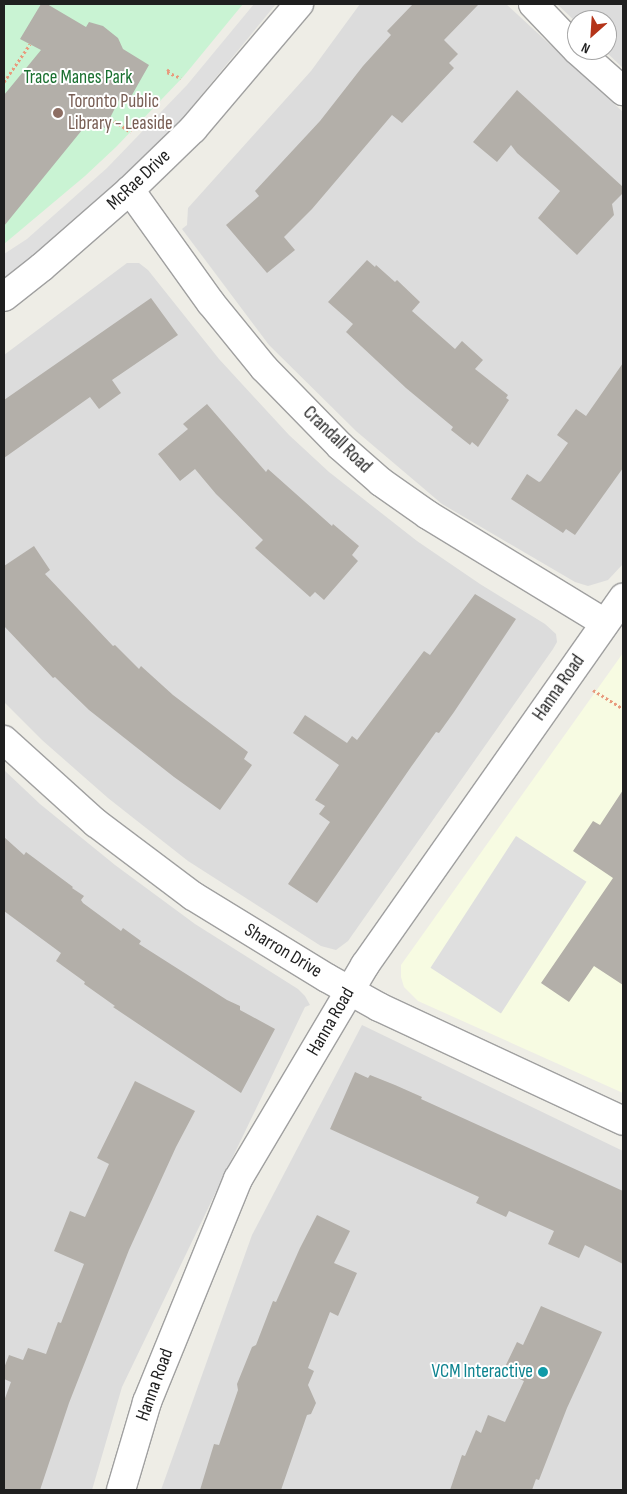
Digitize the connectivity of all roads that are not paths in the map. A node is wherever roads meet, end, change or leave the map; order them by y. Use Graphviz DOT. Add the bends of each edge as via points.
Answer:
graph roads {
  1 [pos="299,4"];
  2 [pos="533,4"];
  3 [pos="567,40"];
  4 [pos="588,60"];
  5 [pos="623,91"];
  6 [pos="130,190"];
  7 [pos="4,297"];
  8 [pos="623,598"];
  9 [pos="605,623"];
  10 [pos="4,740"];
  11 [pos="350,991"];
  12 [pos="623,1121"];
  13 [pos="121,1490"];
  1 -- 6 [label="street, McRae Drive" via="193,129"];
  2 -- 3 [label="street"];
  4 -- 5 [label="street"];
  6 -- 7 [label="street, McRae Drive"];
  6 -- 9 [label="street, Crandall Road" via="211,303 264,368 340,446 381,482 428,515"];
  8 -- 9 [label="street, Hanna Road"];
  9 -- 11 [label="street, Hanna Road"];
  10 -- 11 [label="street, Sharron Drive" via="96,823 193,896"];
  11 -- 12 [label="street, Sharron Drive"];
  11 -- 13 [label="street, Hanna Road" via="238,1179 147,1402"];
}
